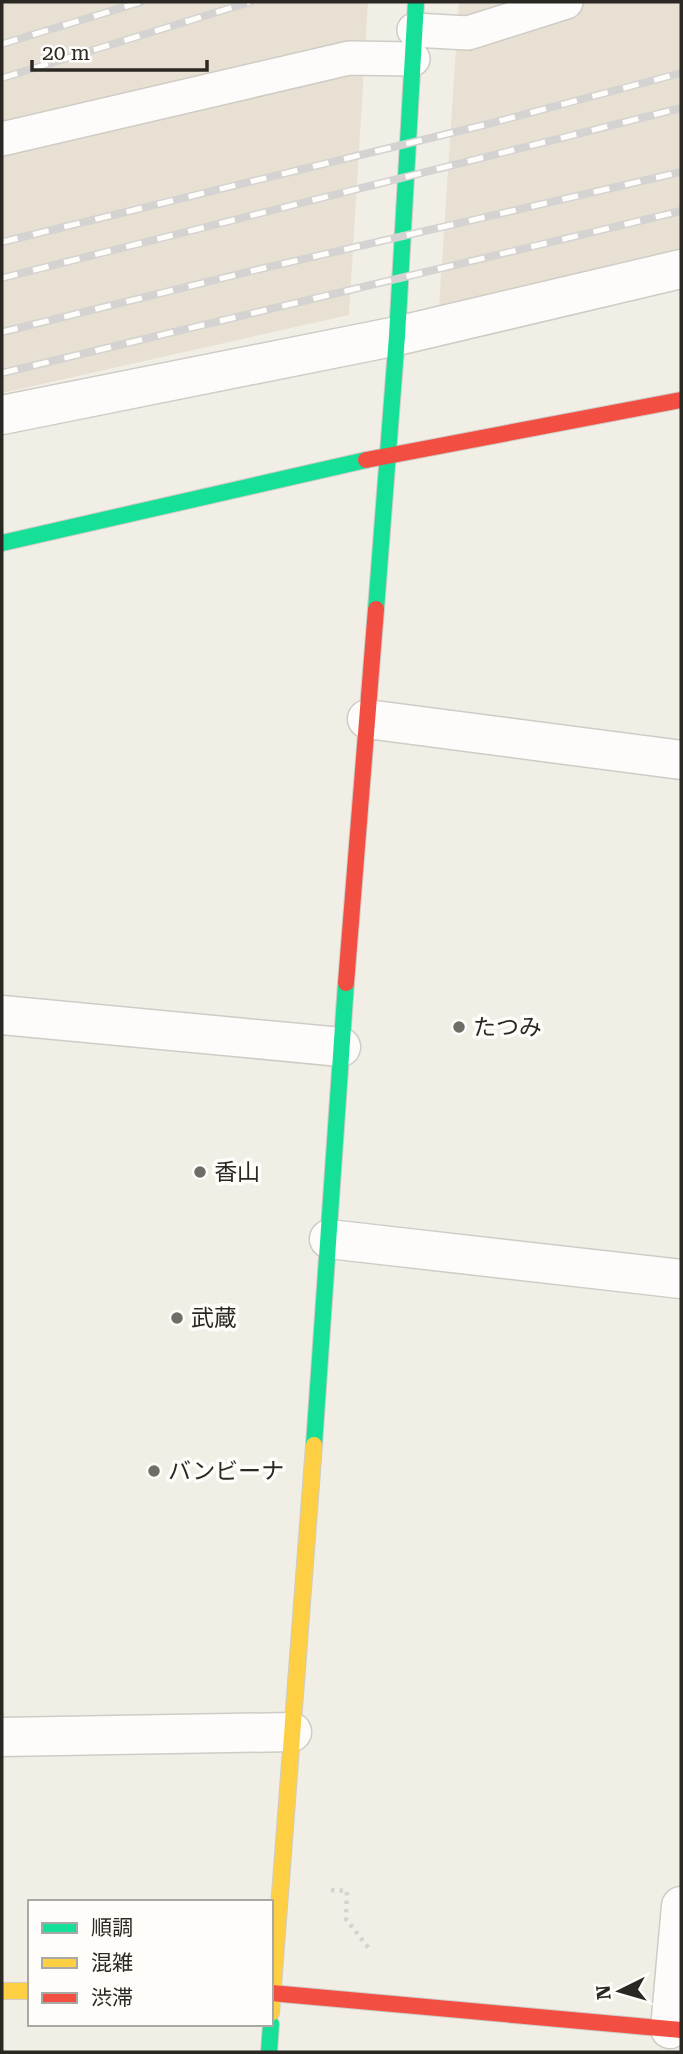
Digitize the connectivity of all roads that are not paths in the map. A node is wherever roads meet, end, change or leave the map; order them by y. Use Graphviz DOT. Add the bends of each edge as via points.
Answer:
graph roads {
  1 [pos="566,2"];
  2 [pos="414,30"];
  3 [pos="2,139"];
  4 [pos="681,269"];
  5 [pos="397,336"];
  6 [pos="681,400"];
  7 [pos="2,415"];
  8 [pos="388,455"];
  9 [pos="2,542"];
  10 [pos="367,719"];
  11 [pos="681,760"];
  12 [pos="2,1015"];
  13 [pos="341,1047"];
  14 [pos="329,1239"];
  15 [pos="681,1279"];
  16 [pos="292,1732"];
  17 [pos="2,1737"];
  18 [pos="681,1906"];
  19 [pos="273,1980"];
  20 [pos="2,1991"];
  21 [pos="28,1991"];
  22 [pos="273,1993"];
  23 [pos="271,2026"];
  24 [pos="676,2030"];
  25 [pos="269,2052"];
  1 -- 2 [label="lane" via="468,33"];
  2 -- 3 [label="lane" via="349,58"];
  2 -- 5 [label="street"];
  4 -- 5 [label="street"];
  5 -- 7 [label="street"];
  5 -- 8 [label="street"];
  6 -- 8 [label="street"];
  8 -- 9 [label="street"];
  8 -- 10 [label="street"];
  10 -- 11 [label="street"];
  10 -- 13 [label="street"];
  12 -- 13 [label="street"];
  13 -- 14 [label="street"];
  14 -- 15 [label="street"];
  14 -- 16 [label="street"];
  16 -- 17 [label="street"];
  16 -- 19 [label="street"];
  18 -- 24 [label="street"];
  20 -- 21 [label="street"];
  22 -- 24 [label="street"];
  23 -- 25 [label="street"];
}
